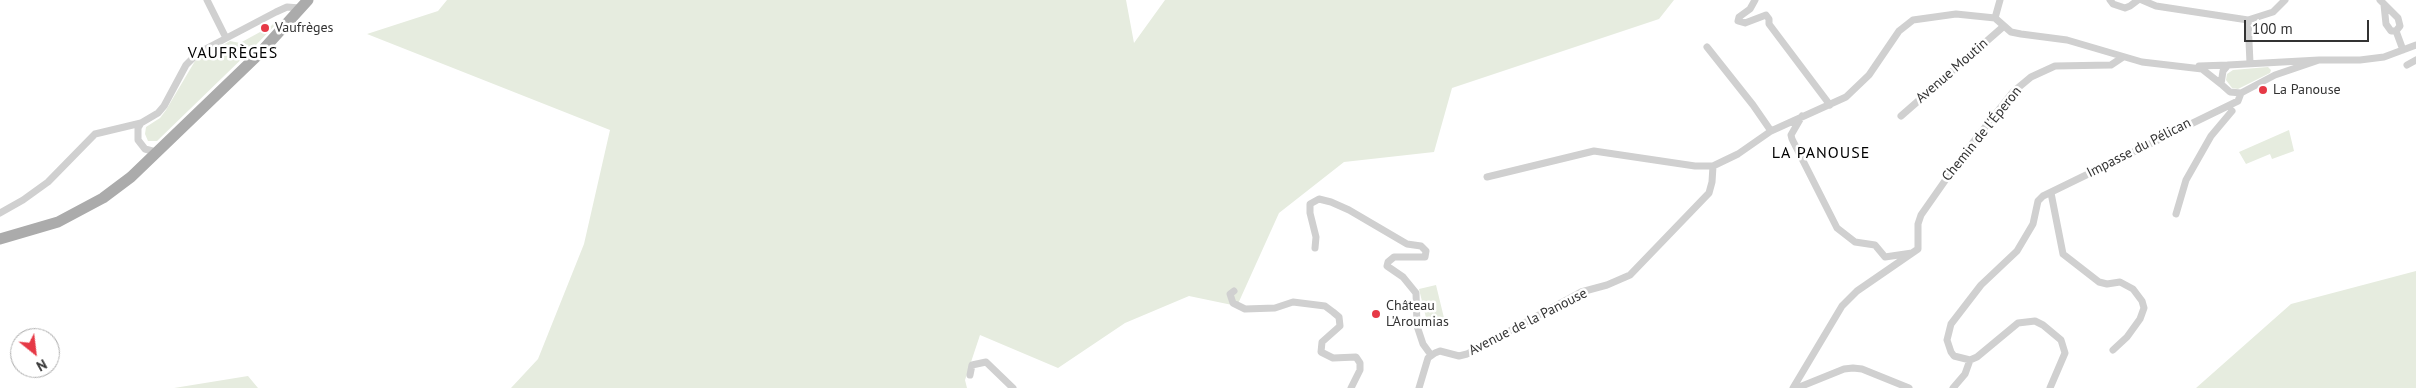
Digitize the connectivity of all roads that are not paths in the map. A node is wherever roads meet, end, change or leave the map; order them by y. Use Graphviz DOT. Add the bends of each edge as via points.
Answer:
graph roads {
  1 [pos="207,0"];
  2 [pos="1755,0"];
  3 [pos="2000,0"];
  4 [pos="2110,0"];
  5 [pos="2138,0"];
  6 [pos="2142,0"];
  7 [pos="2285,0"];
  8 [pos="2382,3"];
  9 [pos="304,4"];
  10 [pos="1995,18"];
  11 [pos="2248,20"];
  12 [pos="2004,26"];
  13 [pos="2396,31"];
  14 [pos="226,38"];
  15 [pos="2416,45"];
  16 [pos="1707,46"];
  17 [pos="2403,50"];
  18 [pos="2123,57"];
  19 [pos="2319,60"];
  20 [pos="2416,60"];
  21 [pos="2250,63"];
  22 [pos="2271,63"];
  23 [pos="2228,65"];
  24 [pos="2407,65"];
  25 [pos="2192,67"];
  26 [pos="2275,75"];
  27 [pos="2221,84"];
  28 [pos="2230,92"];
  29 [pos="2242,93"];
  30 [pos="2227,104"];
  31 [pos="1830,105"];
  32 [pos="2232,111"];
  33 [pos="1802,116"];
  34 [pos="1901,116"];
  35 [pos="141,123"];
  36 [pos="1771,131"];
  37 [pos="156,152"];
  38 [pos="1713,166"];
  39 [pos="1487,177"];
  40 [pos="2051,193"];
  41 [pos="0,212"];
  42 [pos="2176,214"];
  43 [pos="0,239"];
  44 [pos="1315,248"];
  45 [pos="1914,253"];
  46 [pos="1234,290"];
  47 [pos="2114,350"];
  48 [pos="1431,355"];
  49 [pos="1970,360"];
  50 [pos="970,375"];
  51 [pos="1013,388"];
  52 [pos="1351,388"];
  53 [pos="1419,388"];
  54 [pos="1793,388"];
  55 [pos="1797,388"];
  56 [pos="1909,388"];
  57 [pos="1953,388"];
  58 [pos="2050,388"];
  1 -- 14 [label="street"];
  2 -- 31 [label="street" via="1738,21 1744,23 1766,15 1769,24"];
  3 -- 10 [label="street"];
  4 -- 5 [label="street" via="2125,8"];
  6 -- 11 [label="street" via="2156,6"];
  7 -- 11 [label="street" via="2273,12"];
  8 -- 13 [label="street" via="2386,24 2391,31"];
  8 -- 13 [label="street" via="2398,18 2400,26"];
  9 -- 14 [label="street" via="287,7"];
  9 -- 37 [label="main road" via="260,53"];
  10 -- 12 [label="street"];
  10 -- 31 [label="street" via="1956,14 1913,20 1899,31 1859,86"];
  11 -- 21 [label="street"];
  12 -- 18 [label="street" via="2021,34 2067,40"];
  12 -- 34 [label="street, Avenue Moutin"];
  13 -- 17 [label="street"];
  14 -- 35 [label="street" via="186,65 164,106"];
  15 -- 17 [label="street"];
  16 -- 36 [label="street"];
  17 -- 19 [label="street" via="2366,60"];
  18 -- 25 [label="street"];
  18 -- 45 [label="street, Chemin de l'Éperon" via="2111,65 2055,66 2031,77 2013,92 1963,155 1921,216 1919,246"];
  19 -- 22 [label="street"];
  19 -- 26 [label="street"];
  20 -- 24 [label="street"];
  21 -- 22 [label="street"];
  21 -- 23 [label="street"];
  22 -- 26 [label="street" via="2275,67"];
  23 -- 25 [label="street"];
  23 -- 27 [label="street" via="2223,71"];
  25 -- 27 [label="street" via="2206,70"];
  26 -- 29 [label="street"];
  27 -- 28 [label="street"];
  28 -- 29 [label="street"];
  28 -- 30 [label="street"];
  29 -- 30 [label="street, Impasse du Pélican" via="2238,101"];
  30 -- 40 [label="street, Impasse du Pélican"];
  31 -- 33 [label="street"];
  32 -- 42 [label="street" via="2211,136 2186,180"];
  33 -- 36 [label="street"];
  33 -- 45 [label="street" via="1791,135 1792,139 1837,228 1855,242 1875,245 1888,258"];
  35 -- 37 [label="street" via="138,140 145,149"];
  35 -- 41 [label="street" via="95,134 48,182"];
  36 -- 38 [label="street" via="1738,154"];
  37 -- 43 [label="main road" via="131,177 83,210 58,222"];
  38 -- 39 [label="street" via="1594,151"];
  38 -- 48 [label="street, Avenue de la Panouse" via="1709,193 1630,275 1581,292 1467,354 1453,356 1440,351"];
  40 -- 47 [label="street" via="2063,254 2099,282 2120,282 2133,289 2142,301 2144,308 2140,319"];
  40 -- 49 [label="street" via="2038,201 2033,224 2017,251 1981,285 1951,324 1947,340 1951,352 1954,356"];
  44 -- 48 [label="street" via="1310,204 1319,199 1348,210 1407,244 1421,246 1426,251 1425,257 1394,257 1387,266 1403,277 1416,293 1418,326 1423,344"];
  45 -- 54 [label="street" via="1842,306"];
  46 -- 52 [label="street" via="1230,294 1233,303 1245,309 1276,308 1293,302 1325,306 1339,317 1340,326 1322,342 1321,352 1333,358 1356,356 1360,370"];
  48 -- 53 [label="street"];
  49 -- 57 [label="street" via="1965,374"];
  49 -- 58 [label="street" via="2018,323 2035,321 2056,334 2064,346 2064,360"];
  50 -- 51 [label="street" via="972,365 986,362"];
  55 -- 56 [label="street" via="1853,368"];
}
